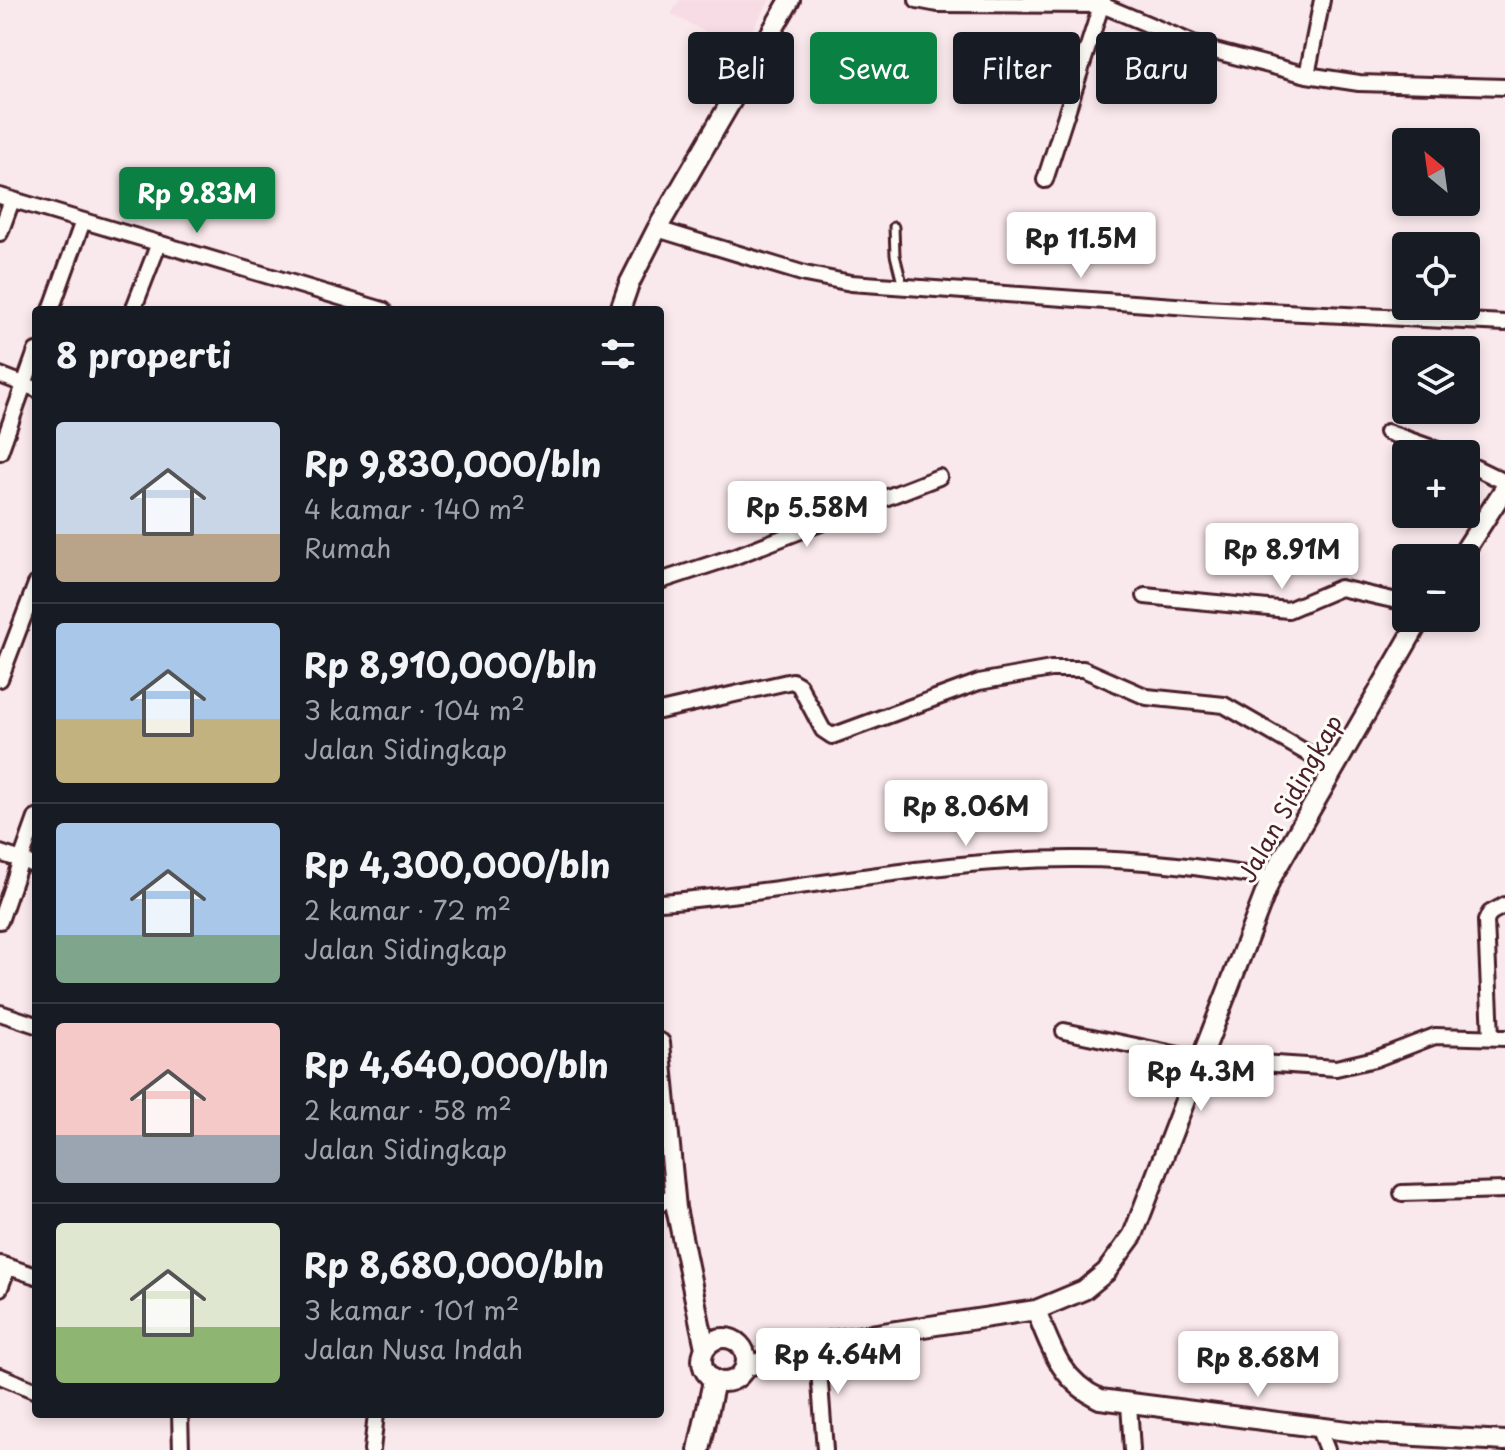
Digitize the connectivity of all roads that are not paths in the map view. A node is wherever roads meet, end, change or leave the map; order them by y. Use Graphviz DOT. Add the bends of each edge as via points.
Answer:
graph roads {
  1 [pos="790,0"];
  2 [pos="917,0"];
  3 [pos="1322,0"];
  4 [pos="1103,2"];
  5 [pos="1307,75"];
  6 [pos="1505,87"];
  7 [pos="1045,180"];
  8 [pos="6,198"];
  9 [pos="83,221"];
  10 [pos="894,227"];
  11 [pos="657,229"];
  12 [pos="0,232"];
  13 [pos="159,243"];
  14 [pos="903,287"];
  15 [pos="52,306"];
  16 [pos="135,306"];
  17 [pos="370,306"];
  18 [pos="621,306"];
  19 [pos="1505,323"];
  20 [pos="0,375"];
  21 [pos="30,387"];
  22 [pos="1387,432"];
  23 [pos="1410,440"];
  24 [pos="0,452"];
  25 [pos="1480,471"];
  26 [pos="939,477"];
  27 [pos="1505,485"];
  28 [pos="1469,544"];
  29 [pos="664,580"];
  30 [pos="32,592"];
  31 [pos="1145,596"];
  32 [pos="1392,600"];
  33 [pos="1413,632"];
  34 [pos="7,640"];
  35 [pos="0,679"];
  36 [pos="664,710"];
  37 [pos="1335,769"];
  38 [pos="32,829"];
  39 [pos="0,853"];
  40 [pos="21,860"];
  41 [pos="32,864"];
  42 [pos="1271,878"];
  43 [pos="664,901"];
  44 [pos="1505,905"];
  45 [pos="0,921"];
  46 [pos="0,1013"];
  47 [pos="32,1024"];
  48 [pos="1064,1031"];
  49 [pos="1498,1038"];
  50 [pos="1198,1059"];
  51 [pos="664,1132"];
  52 [pos="1505,1190"];
  53 [pos="1402,1193"];
  54 [pos="667,1198"];
  55 [pos="4,1266"];
  56 [pos="32,1275"];
  57 [pos="0,1288"];
  58 [pos="1036,1310"];
  59 [pos="713,1343"];
  60 [pos="817,1343"];
  61 [pos="744,1358"];
  62 [pos="0,1376"];
  63 [pos="720,1382"];
  64 [pos="32,1389"];
  65 [pos="1129,1404"];
  66 [pos="180,1418"];
  67 [pos="376,1418"];
  68 [pos="1318,1427"];
  69 [pos="1505,1441"];
  70 [pos="1435,1445"];
  71 [pos="181,1450"];
  72 [pos="372,1450"];
  73 [pos="699,1450"];
  74 [pos="825,1450"];
  75 [pos="1132,1450"];
  76 [pos="1327,1450"];
  1 -- 11 [label="street"];
  2 -- 4 [label="street"];
  3 -- 5 [label="street"];
  4 -- 5 [label="street" via="1207,49"];
  4 -- 7 [label="street"];
  5 -- 6 [label="street" via="1359,83"];
  8 -- 9 [label="street"];
  8 -- 12 [label="street"];
  9 -- 13 [label="street"];
  9 -- 15 [label="street"];
  10 -- 14 [label="lane"];
  11 -- 14 [label="street" via="805,274"];
  11 -- 18 [label="street"];
  13 -- 16 [label="street"];
  13 -- 17 [label="street"];
  14 -- 19 [label="street"];
  20 -- 21 [label="street"];
  21 -- 24 [label="street"];
  22 -- 23 [label="street"];
  25 -- 27 [label="street"];
  26 -- 29 [label="street"];
  27 -- 28 [label="street"];
  30 -- 34 [label="street"];
  31 -- 32 [label="street" via="1288,610 1340,588"];
  33 -- 37 [label="street, Jalan Sidingkap"];
  34 -- 35 [label="street"];
  36 -- 37 [label="street" via="792,681 832,736 979,682 1083,669 1147,697 1224,705"];
  37 -- 42 [label="street, Jalan Sidingkap"];
  38 -- 40 [label="street"];
  39 -- 40 [label="street"];
  40 -- 41 [label="street"];
  40 -- 45 [label="street"];
  42 -- 43 [label="street" via="1164,862 1077,859 842,878"];
  42 -- 50 [label="street, Jalan Sidingkap"];
  44 -- 49 [label="street" via="1486,921"];
  46 -- 47 [label="street"];
  48 -- 50 [label="street"];
  49 -- 50 [label="street" via="1435,1036 1336,1068"];
  50 -- 58 [label="street, Jalan Sidingkap" via="1122,1254 1084,1290"];
  51 -- 54 [label="street"];
  52 -- 53 [label="street"];
  54 -- 59 [label="street" via="694,1307"];
  55 -- 56 [label="street"];
  55 -- 57 [label="street"];
  58 -- 60 [label="street, Jalan Sidingkap"];
  58 -- 65 [label="street" via="1069,1378 1100,1399"];
  59 -- 61 [label="street" via="734,1340"];
  59 -- 63 [label="street" via="702,1367"];
  60 -- 61 [label="street, Jalan Sidingkap"];
  60 -- 74 [label="street"];
  61 -- 63 [label="street" via="739,1378"];
  62 -- 64 [label="street"];
  63 -- 73 [label="main road"];
  65 -- 68 [label="street"];
  65 -- 75 [label="street"];
  66 -- 71 [label="street"];
  67 -- 72 [label="street"];
  68 -- 70 [label="street"];
  68 -- 76 [label="street"];
  69 -- 70 [label="street"];
}
